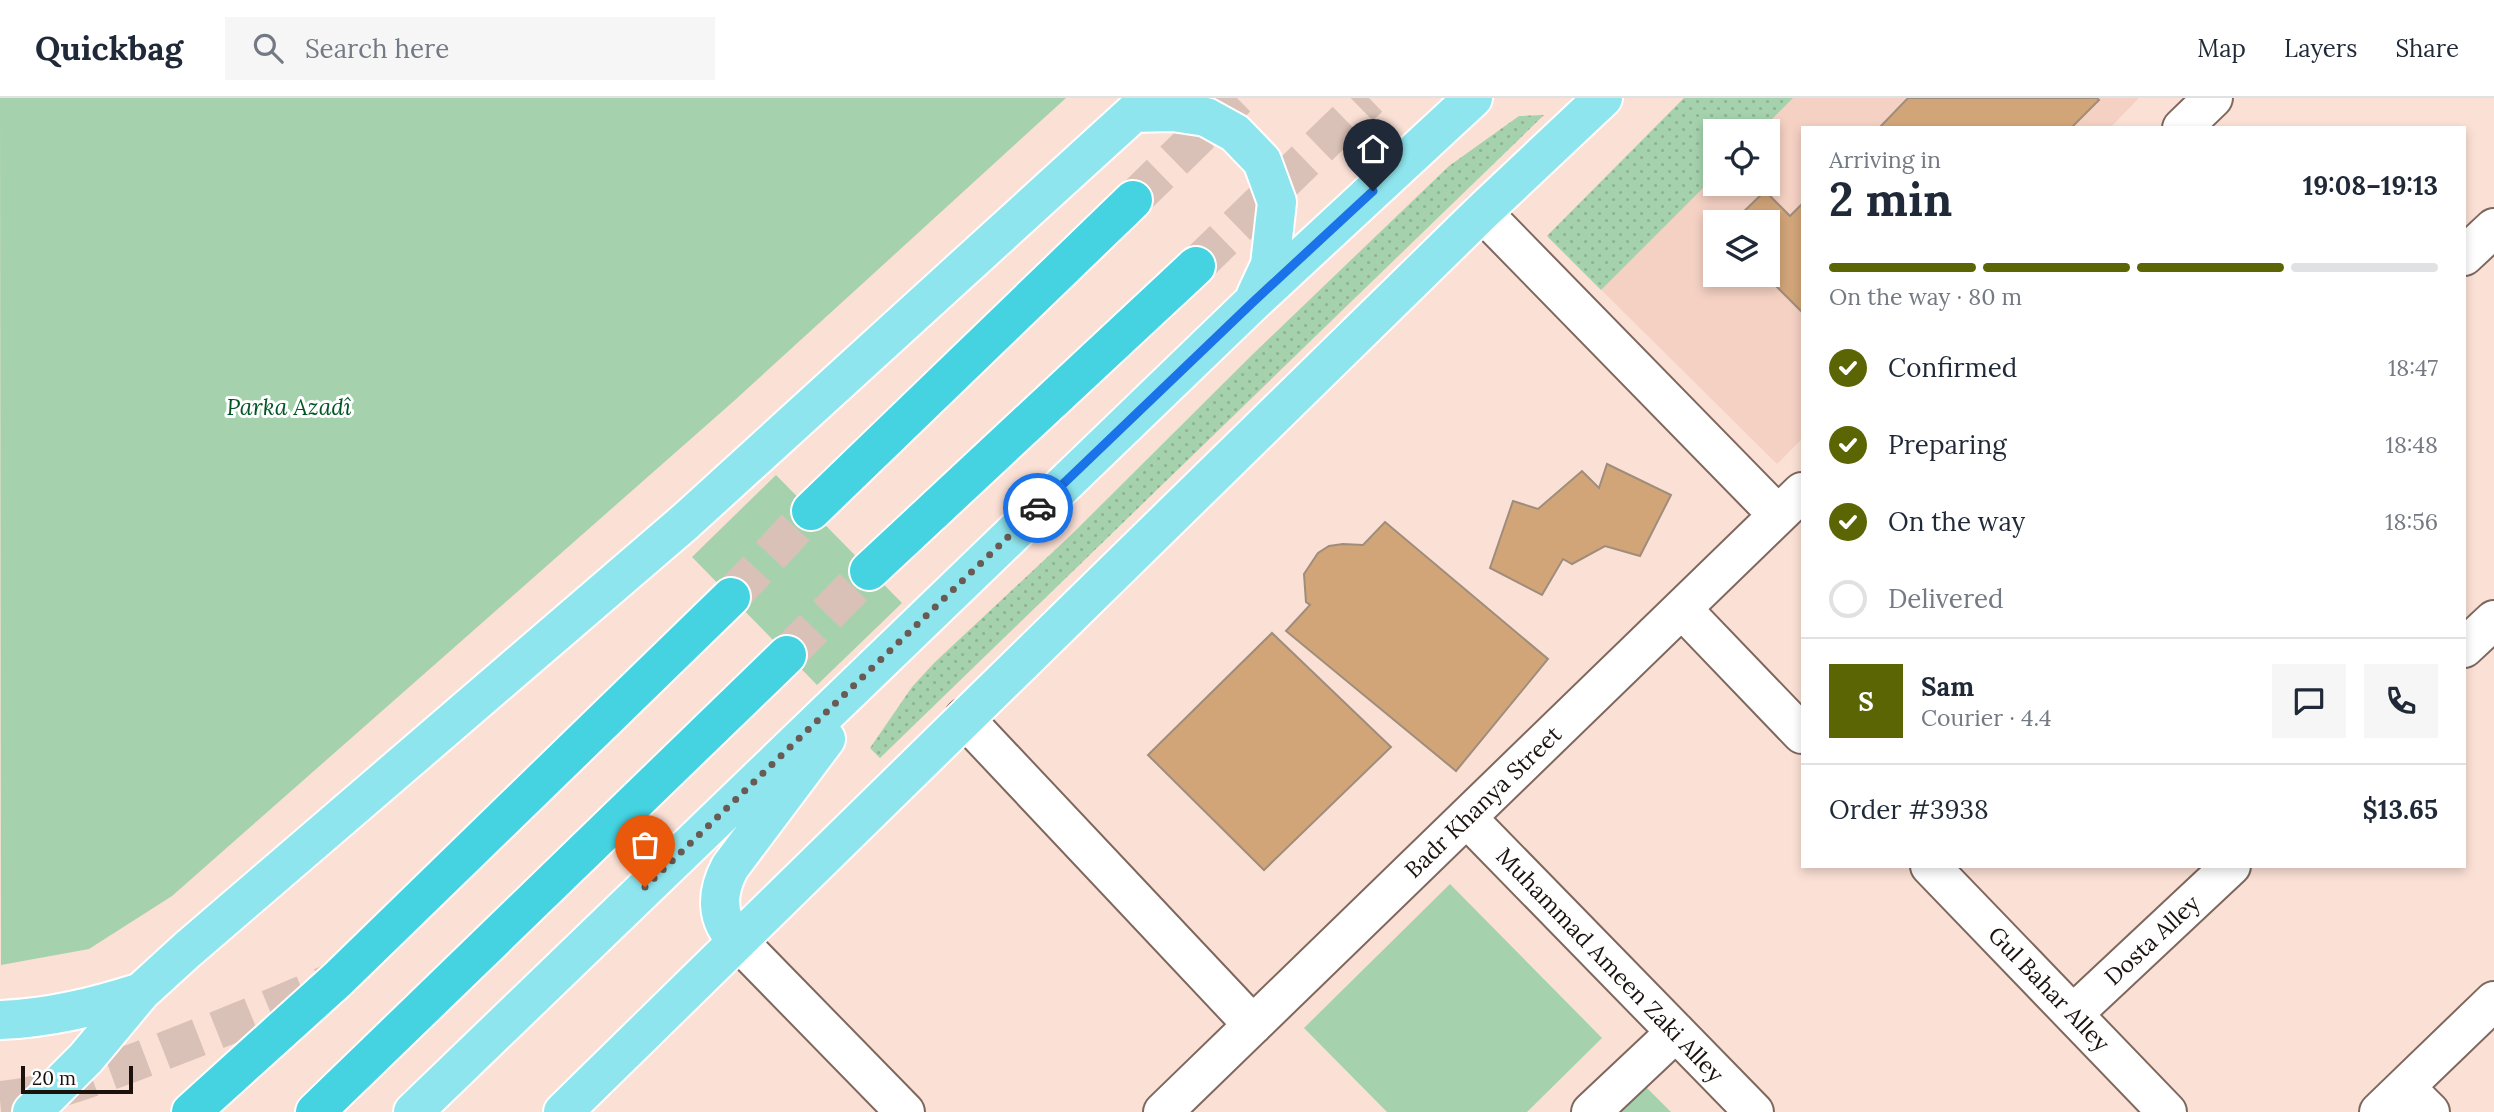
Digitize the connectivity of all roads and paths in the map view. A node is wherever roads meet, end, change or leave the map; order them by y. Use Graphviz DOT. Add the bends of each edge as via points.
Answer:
graph roads {
  1 [pos="1473,98"];
  2 [pos="1603,98"];
  3 [pos="2213,98"];
  4 [pos="1142,105"];
  5 [pos="2184,126"];
  6 [pos="1133,200"];
  7 [pos="1482,212"];
  8 [pos="2494,228"];
  9 [pos="2466,254"];
  10 [pos="1196,265"];
  11 [pos="1252,303"];
  12 [pos="1790,503"];
  13 [pos="811,511"];
  14 [pos="869,571"];
  15 [pos="731,597"];
  16 [pos="1682,609"];
  17 [pos="2494,620"];
  18 [pos="895,646"];
  19 [pos="2466,646"];
  20 [pos="787,655"];
  21 [pos="964,718"];
  22 [pos="1801,733"];
  23 [pos="1467,818"];
  24 [pos="1932,868"];
  25 [pos="2229,868"];
  26 [pos="730,929"];
  27 [pos="141,992"];
  28 [pos="2494,1001"];
  29 [pos="2073,1014"];
  30 [pos="0,1020"];
  31 [pos="1253,1024"];
  32 [pos="1676,1032"];
  33 [pos="86,1058"];
  34 [pos="2405,1104"];
  35 [pos="32,1112"];
  36 [pos="60,1112"];
  37 [pos="191,1112"];
  38 [pos="314,1112"];
  39 [pos="413,1112"];
  40 [pos="562,1112"];
  41 [pos="905,1112"];
  42 [pos="1163,1112"];
  43 [pos="1591,1112"];
  44 [pos="1754,1112"];
  45 [pos="2167,1112"];
  1 -- 11 [label="main road"];
  2 -- 7 [label="main road"];
  3 -- 5 [label="street"];
  4 -- 11 [label="main road" via="1206,117 1235,132 1262,161 1278,202 1270,265"];
  4 -- 27 [label="main road" via="686,521"];
  6 -- 13 [label="highway"];
  7 -- 12 [label="street"];
  7 -- 21 [label="main road"];
  8 -- 9 [label="street"];
  10 -- 14 [label="highway"];
  11 -- 18 [label="main road"];
  12 -- 16 [label="street, Badr Khanya Street"];
  15 -- 37 [label="highway" via="338,979"];
  16 -- 22 [label="street"];
  16 -- 23 [label="street, Badr Khanya Street"];
  17 -- 19 [label="street"];
  18 -- 26 [label="main road" via="730,867 719,900"];
  18 -- 39 [label="main road"];
  20 -- 38 [label="highway"];
  21 -- 26 [label="main road"];
  21 -- 31 [label="street"];
  23 -- 31 [label="street, Badr Khanya Street"];
  23 -- 32 [label="street, Muhammad Ameen Zaki Alley"];
  24 -- 29 [label="street, Gul Bahar Alley"];
  25 -- 29 [label="street, Dosta Alley"];
  26 -- 40 [label="main road" via="668,1009"];
  26 -- 41 [label="street"];
  27 -- 30 [label="main road" via="47,1017"];
  27 -- 33 [label="main road"];
  28 -- 34 [label="street"];
  29 -- 45 [label="street, Gul Bahar Alley"];
  31 -- 42 [label="street, Badr Khanya Street"];
  32 -- 43 [label="street"];
  32 -- 44 [label="street, Muhammad Ameen Zaki Alley"];
  33 -- 35 [label="main road"];
  33 -- 36 [label="main road"];
}
